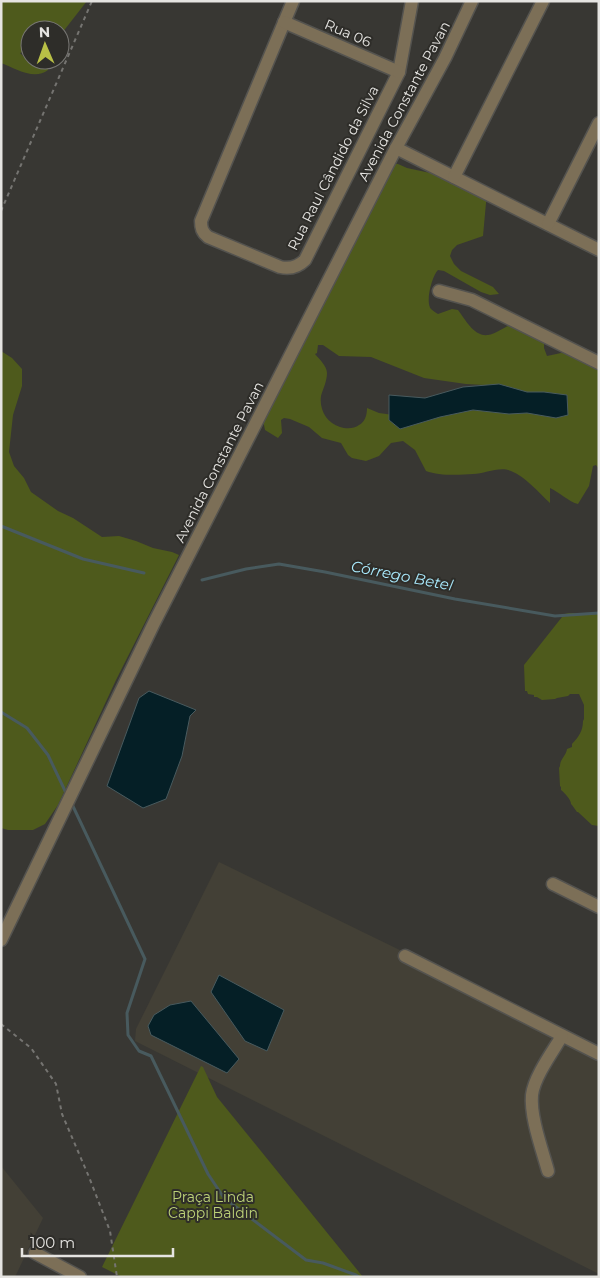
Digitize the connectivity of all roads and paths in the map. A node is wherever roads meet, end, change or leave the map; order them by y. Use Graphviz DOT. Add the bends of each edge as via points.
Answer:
graph roads {
  1 [pos="92,1"];
  2 [pos="293,1"];
  3 [pos="412,1"];
  4 [pos="472,1"];
  5 [pos="543,1"];
  6 [pos="284,22"];
  7 [pos="399,72"];
  8 [pos="599,123"];
  9 [pos="396,148"];
  10 [pos="454,177"];
  11 [pos="1,211"];
  12 [pos="548,224"];
  13 [pos="599,250"];
  14 [pos="439,291"];
  15 [pos="597,359"];
  16 [pos="552,884"];
  17 [pos="599,907"];
  18 [pos="1,940"];
  19 [pos="405,956"];
  20 [pos="1,1024"];
  21 [pos="562,1036"];
  22 [pos="599,1054"];
  23 [pos="548,1171"];
  24 [pos="35,1254"];
  25 [pos="76,1276"];
  26 [pos="117,1277"];
  1 -- 11 [label="path"];
  2 -- 6 [label="street, Rua Raul Cândido da Silva"];
  3 -- 7 [label="street, Rua Raul Cândido da Silva"];
  4 -- 9 [label="street, Avenida Constante Pavan"];
  5 -- 10 [label="street"];
  6 -- 7 [label="street, Rua 06"];
  6 -- 7 [label="street, Rua Raul Cândido da Silva" via="203,214 201,227 208,237 280,267 292,268 302,263"];
  8 -- 12 [label="street"];
  9 -- 10 [label="street"];
  9 -- 18 [label="street, Avenida Constante Pavan" via="154,623"];
  10 -- 12 [label="street"];
  12 -- 13 [label="street"];
  14 -- 15 [label="street" via="472,300"];
  16 -- 17 [label="street"];
  19 -- 21 [label="street"];
  20 -- 26 [label="path" via="31,1048 56,1084 62,1114 110,1231"];
  21 -- 22 [label="street"];
  21 -- 23 [label="street" via="532,1094 533,1114"];
  24 -- 25 [label="street"];
}
